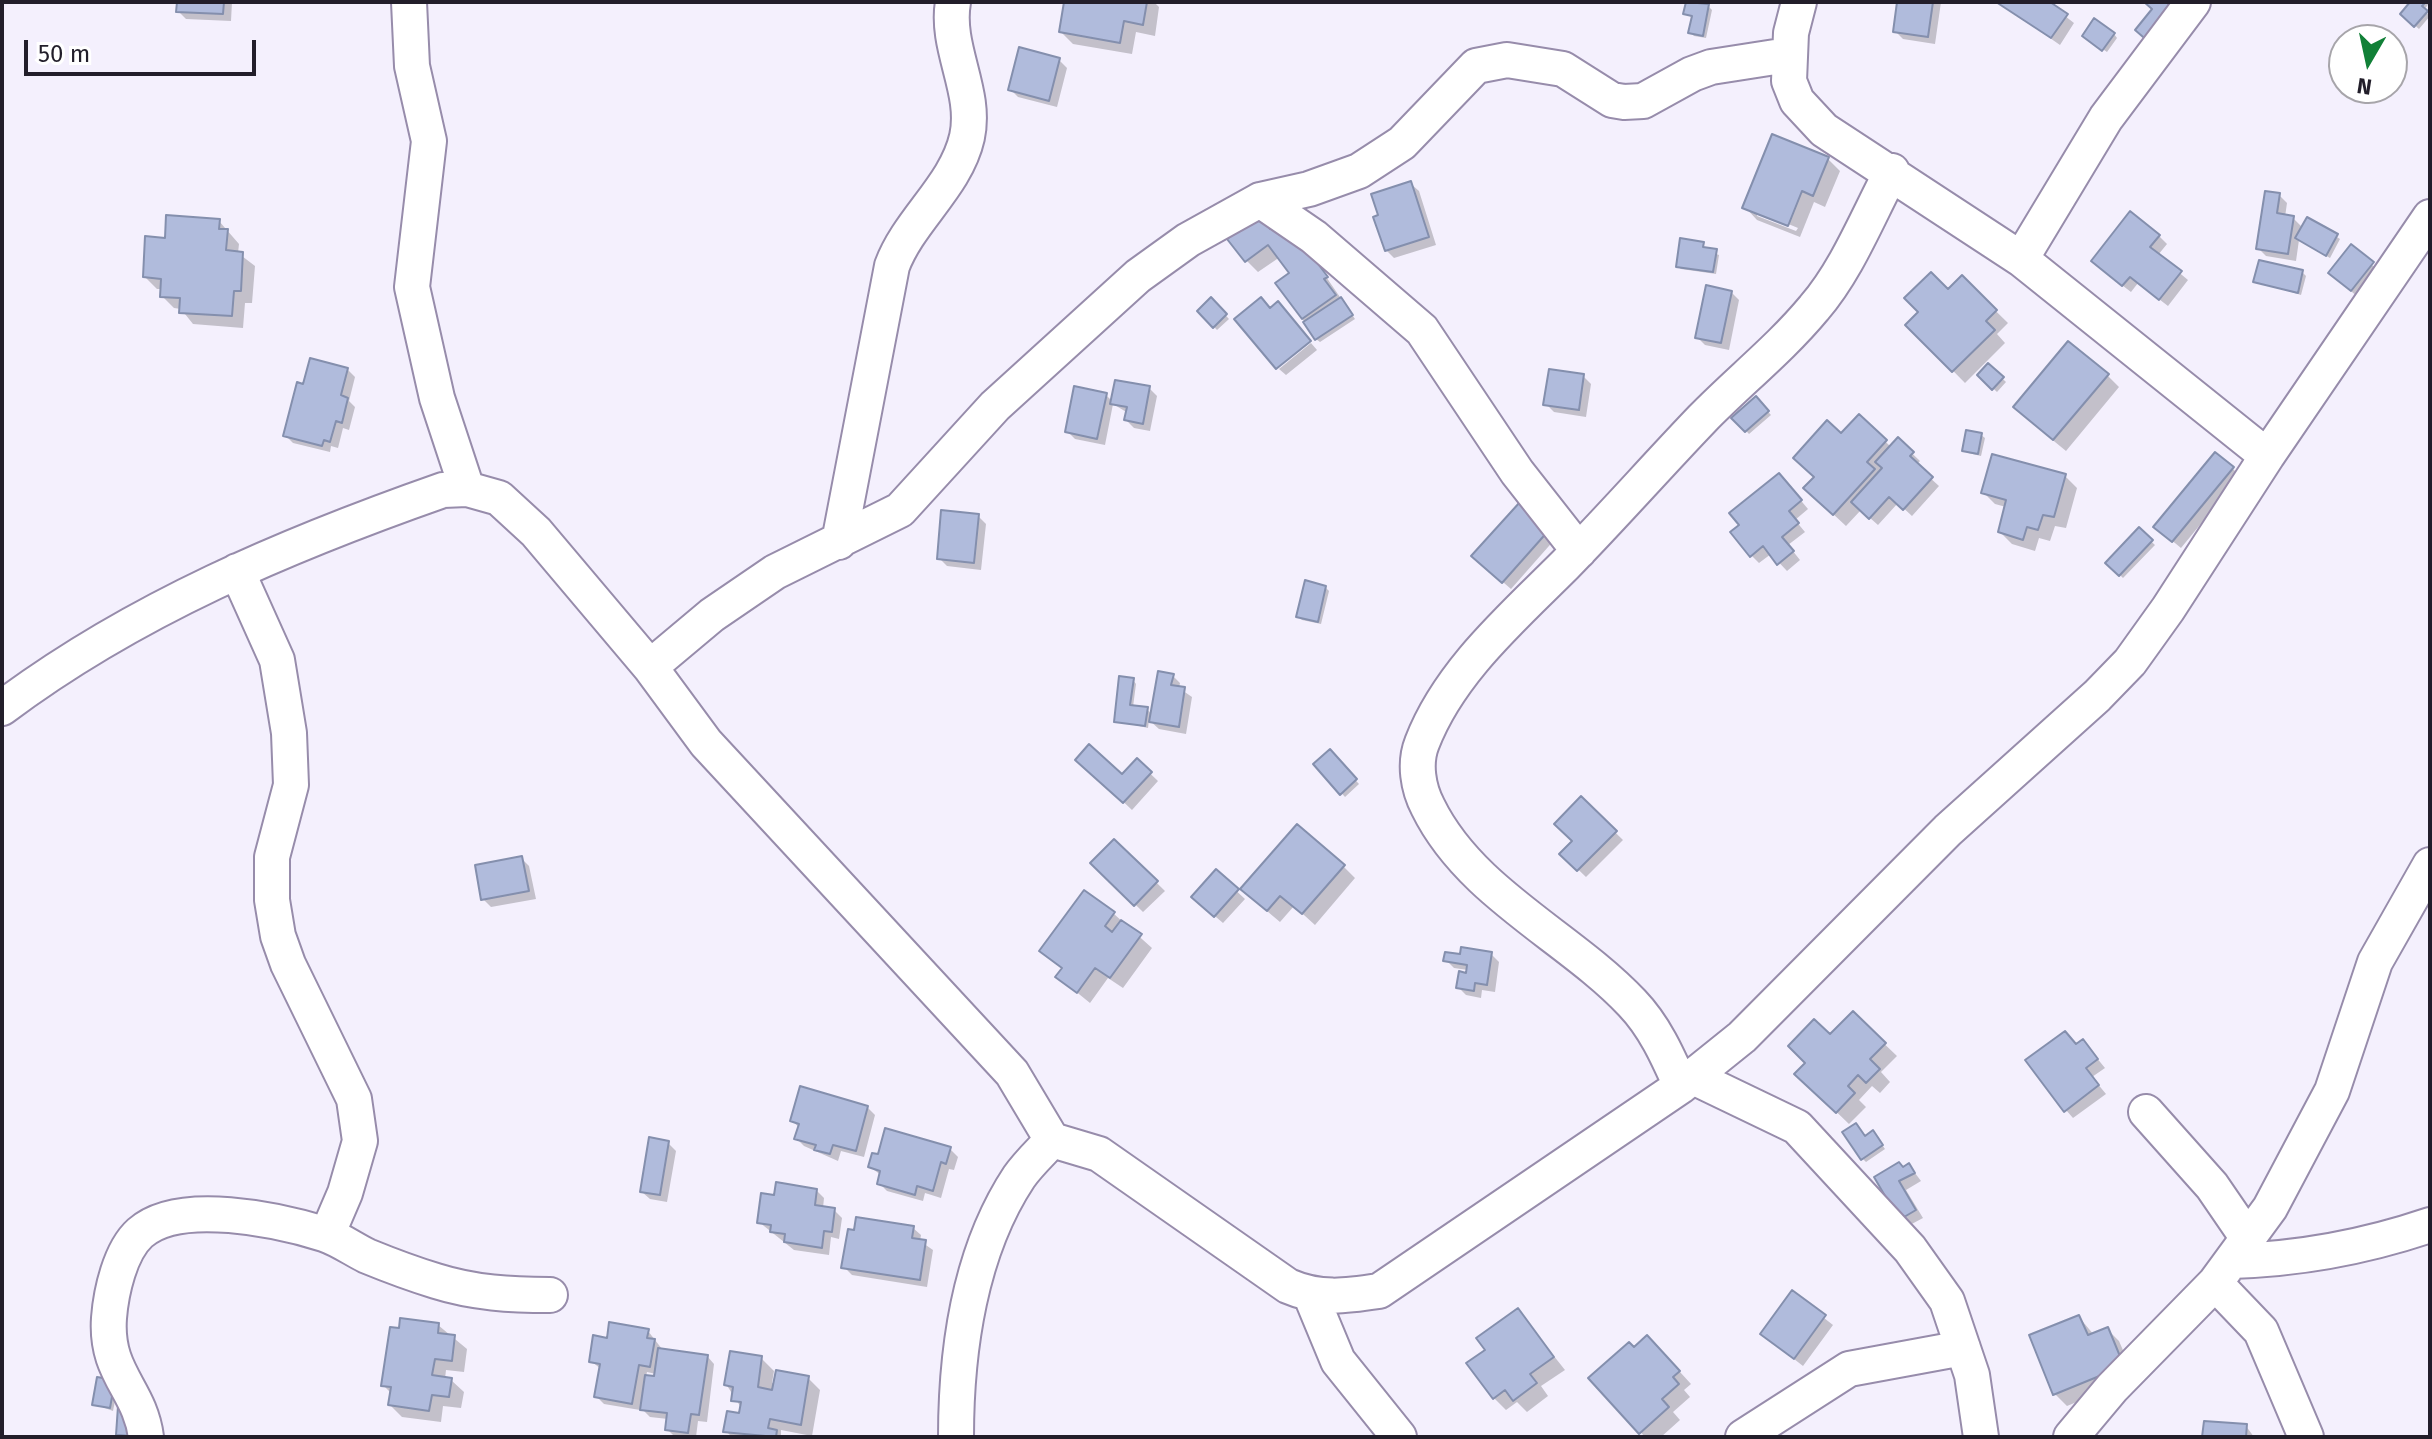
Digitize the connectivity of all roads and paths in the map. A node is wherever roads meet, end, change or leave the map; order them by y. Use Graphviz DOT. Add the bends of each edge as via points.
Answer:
graph roads {
  1 [pos="409,2"];
  2 [pos="953,2"];
  3 [pos="1799,2"];
  4 [pos="2193,2"];
  5 [pos="1788,55"];
  6 [pos="1892,171"];
  7 [pos="1260,200"];
  8 [pos="2430,217"];
  9 [pos="2021,259"];
  10 [pos="2267,456"];
  11 [pos="467,489"];
  12 [pos="839,542"];
  13 [pos="1579,551"];
  14 [pos="237,571"];
  15 [pos="650,667"];
  16 [pos="2,708"];
  17 [pos="2430,865"];
  18 [pos="1687,1082"];
  19 [pos="2146,1112"];
  20 [pos="1052,1140"];
  21 [pos="2430,1225"];
  22 [pos="327,1235"];
  23 [pos="2232,1261"];
  24 [pos="550,1295"];
  25 [pos="1311,1296"];
  26 [pos="1963,1348"];
  27 [pos="146,1437"];
  28 [pos="956,1437"];
  29 [pos="1399,1437"];
  30 [pos="1743,1437"];
  31 [pos="1981,1437"];
  32 [pos="2071,1437"];
  33 [pos="2306,1437"];
  1 -- 11 [label="street" via="412,66 429,141 412,287 437,398"];
  2 -- 12 [label="street" via="952,33 968,97 967,140 930,207 902,239 892,266"];
  3 -- 5 [label="street"];
  4 -- 9 [label="street" via="2106,118"];
  5 -- 6 [label="street" via="1789,81 1797,101 1824,130"];
  5 -- 7 [label="street" via="1711,67 1643,101 1624,102 1563,69 1533,62 1487,62 1476,66 1402,143 1359,171"];
  6 -- 9 [label="street"];
  6 -- 13 [label="street" via="1816,306"];
  7 -- 12 [label="street" via="1188,240 1138,276 995,406 900,510"];
  7 -- 13 [label="street" via="1314,237 1422,330 1517,472"];
  8 -- 10 [label="street"];
  9 -- 10 [label="street"];
  10 -- 18 [label="street" via="2130,662 1948,830 1742,1037"];
  11 -- 14 [label="street" via="443,490"];
  11 -- 15 [label="street" via="499,498 518,514"];
  12 -- 15 [label="street" via="775,572"];
  13 -- 18 [label="street" via="1448,692 1420,745 1418,779 1428,808 1459,851 1517,909 1632,1003"];
  14 -- 16 [label="street" via="102,640"];
  14 -- 22 [label="street" via="277,660 289,733 291,785 272,857 278,936 354,1099 360,1141"];
  15 -- 20 [label="street" via="706,743 1012,1073"];
  17 -- 23 [label="street" via="2375,962 2332,1091"];
  18 -- 25 [label="street" via="1379,1291"];
  18 -- 26 [label="street" via="1797,1127 1910,1249 1947,1301"];
  19 -- 23 [label="street" via="2212,1186"];
  20 -- 25 [label="street" via="1099,1154 1288,1286"];
  20 -- 28 [label="street" via="1020,1175 995,1218 970,1297"];
  21 -- 23 [label="street" via="2296,1259"];
  22 -- 24 [label="street" via="437,1282 498,1295"];
  22 -- 27 [label="street" via="273,1220 216,1213 176,1218 141,1233 121,1265 109,1317 111,1358 143,1414"];
  23 -- 32 [label="street"];
  23 -- 33 [label="street"];
  25 -- 29 [label="street" via="1338,1361"];
  26 -- 30 [label="street" via="1849,1369"];
  26 -- 31 [label="street"];
}
